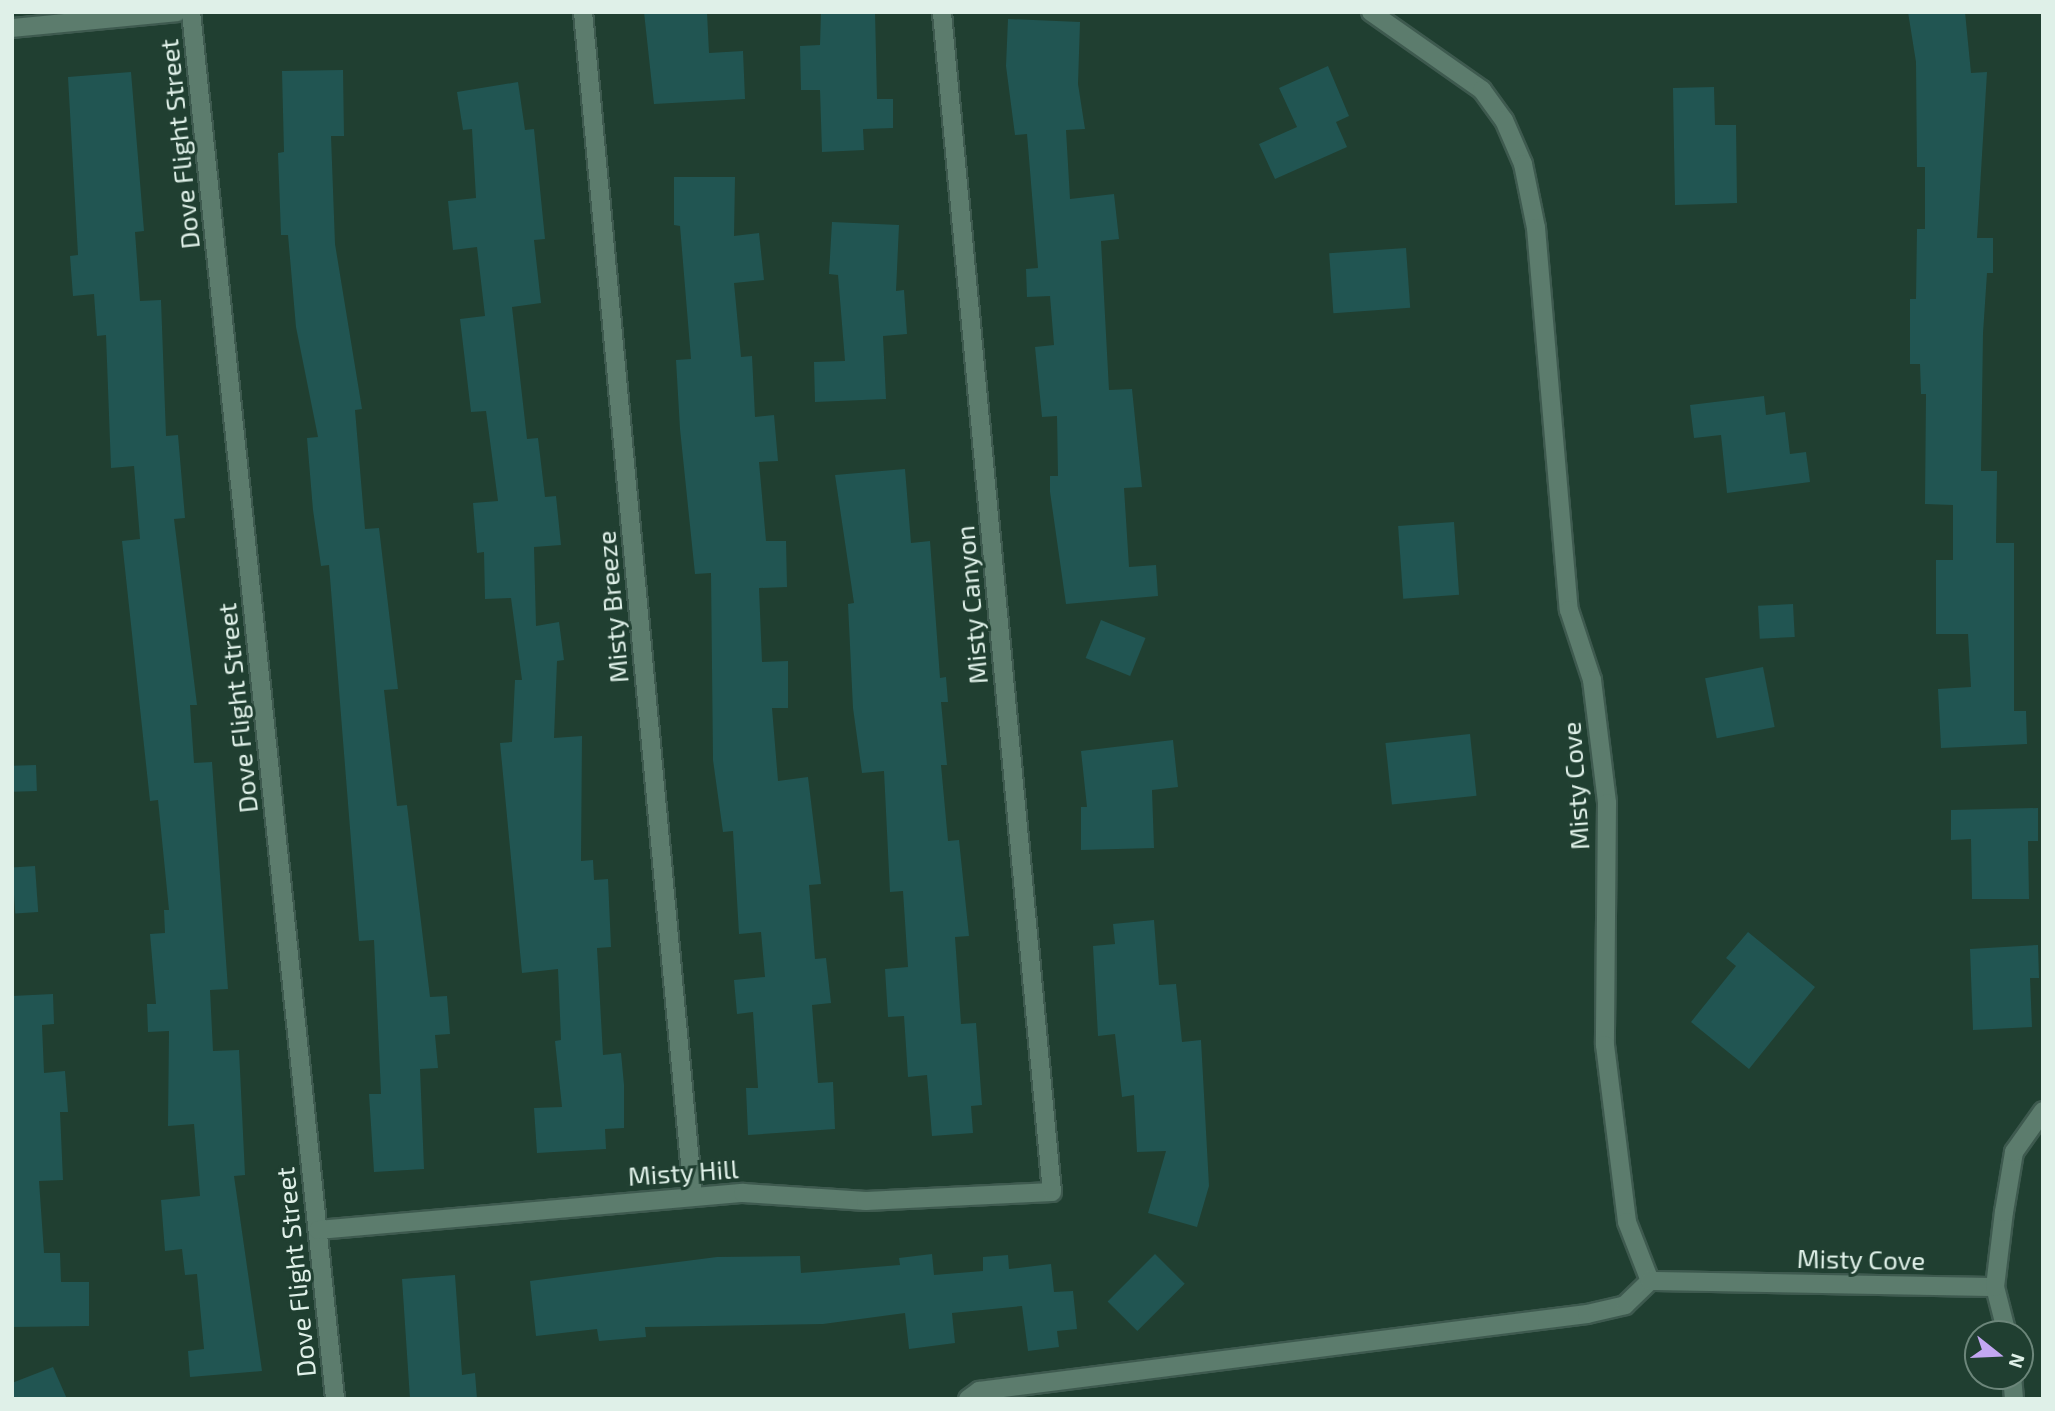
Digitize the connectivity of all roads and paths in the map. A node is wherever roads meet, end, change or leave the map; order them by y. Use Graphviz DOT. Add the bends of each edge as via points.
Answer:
graph roads {
  1 [pos="177,12"];
  2 [pos="191,12"];
  3 [pos="583,12"];
  4 [pos="942,12"];
  5 [pos="1371,12"];
  6 [pos="12,28"];
  7 [pos="2043,1111"];
  8 [pos="1052,1192"];
  9 [pos="692,1196"];
  10 [pos="318,1230"];
  11 [pos="1650,1281"];
  12 [pos="1995,1287"];
  13 [pos="2003,1320"];
  14 [pos="335,1399"];
  15 [pos="968,1399"];
  1 -- 6 [label="street"];
  2 -- 10 [label="street, Dove Flight Street"];
  3 -- 9 [label="street, Misty Breeze"];
  4 -- 8 [label="street, Misty Canyon"];
  5 -- 11 [label="street, Misty Cove" via="1482,90 1504,120 1522,164 1536,228 1569,610 1592,680 1607,803 1605,1045 1627,1222"];
  7 -- 12 [label="street" via="2014,1152"];
  8 -- 9 [label="street, Misty Hill" via="866,1201"];
  9 -- 10 [label="street, Misty Hill"];
  10 -- 14 [label="street, Dove Flight Street"];
  11 -- 12 [label="street, Misty Cove"];
  11 -- 15 [label="street" via="1625,1305 1587,1314 979,1391"];
  12 -- 13 [label="street"];
}
